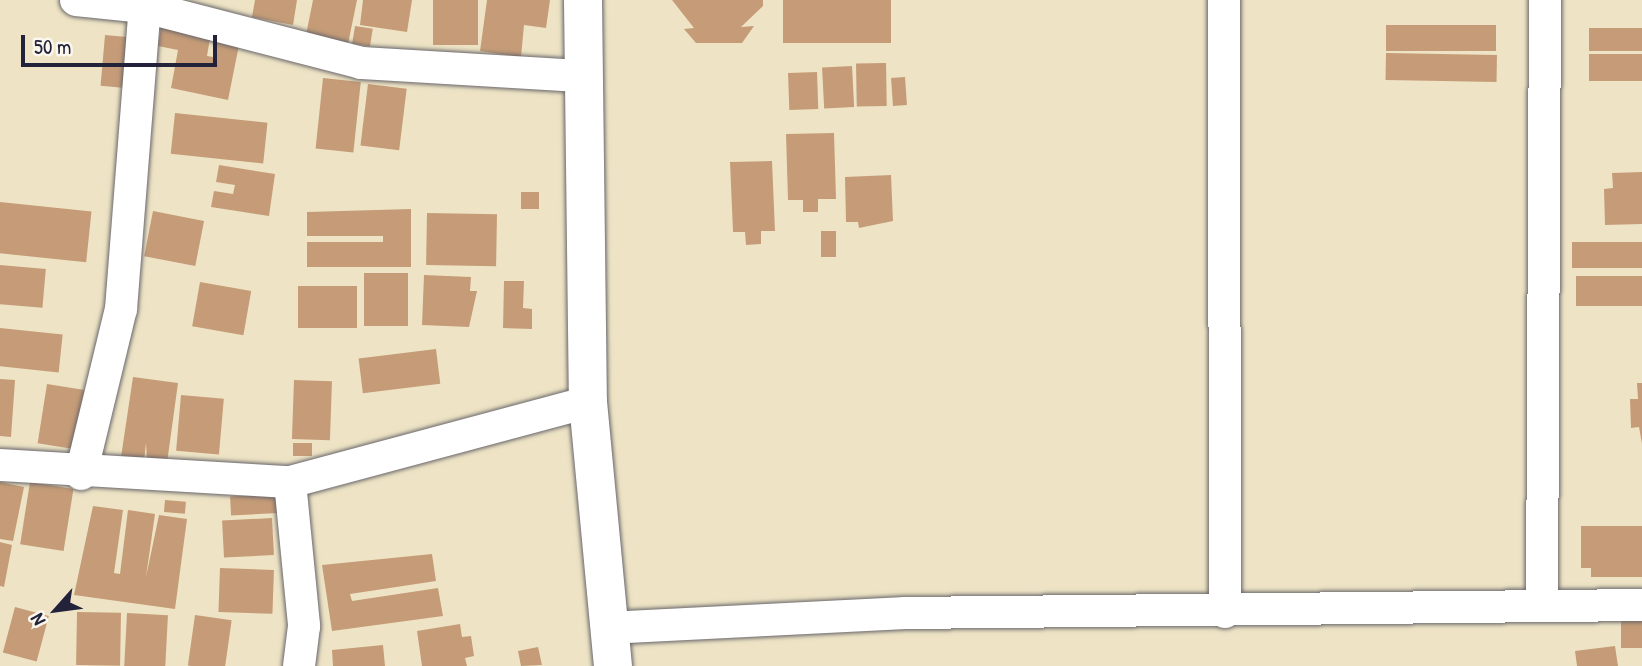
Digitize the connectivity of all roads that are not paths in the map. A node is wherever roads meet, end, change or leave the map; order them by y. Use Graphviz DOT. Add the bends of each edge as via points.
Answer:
graph roads {
  1 [pos="76,0"];
  2 [pos="583,0"];
  3 [pos="1224,0"];
  4 [pos="1545,0"];
  5 [pos="145,7"];
  6 [pos="222,12"];
  7 [pos="581,76"];
  8 [pos="588,402"];
  9 [pos="0,465"];
  10 [pos="81,474"];
  11 [pos="290,482"];
  12 [pos="1542,605"];
  13 [pos="1642,605"];
  14 [pos="1225,612"];
  15 [pos="608,628"];
  16 [pos="299,666"];
  17 [pos="613,666"];
  1 -- 5 [label="street"];
  2 -- 7 [label="street"];
  3 -- 14 [label="street"];
  4 -- 12 [label="street"];
  5 -- 6 [label="street"];
  5 -- 10 [label="street" via="121,309"];
  6 -- 7 [label="street" via="361,63"];
  7 -- 8 [label="street"];
  8 -- 11 [label="street"];
  8 -- 15 [label="street"];
  9 -- 10 [label="street"];
  10 -- 11 [label="street"];
  11 -- 16 [label="street" via="304,626"];
  12 -- 13 [label="street"];
  12 -- 14 [label="street"];
  14 -- 15 [label="street" via="905,613"];
  15 -- 17 [label="street"];
}
